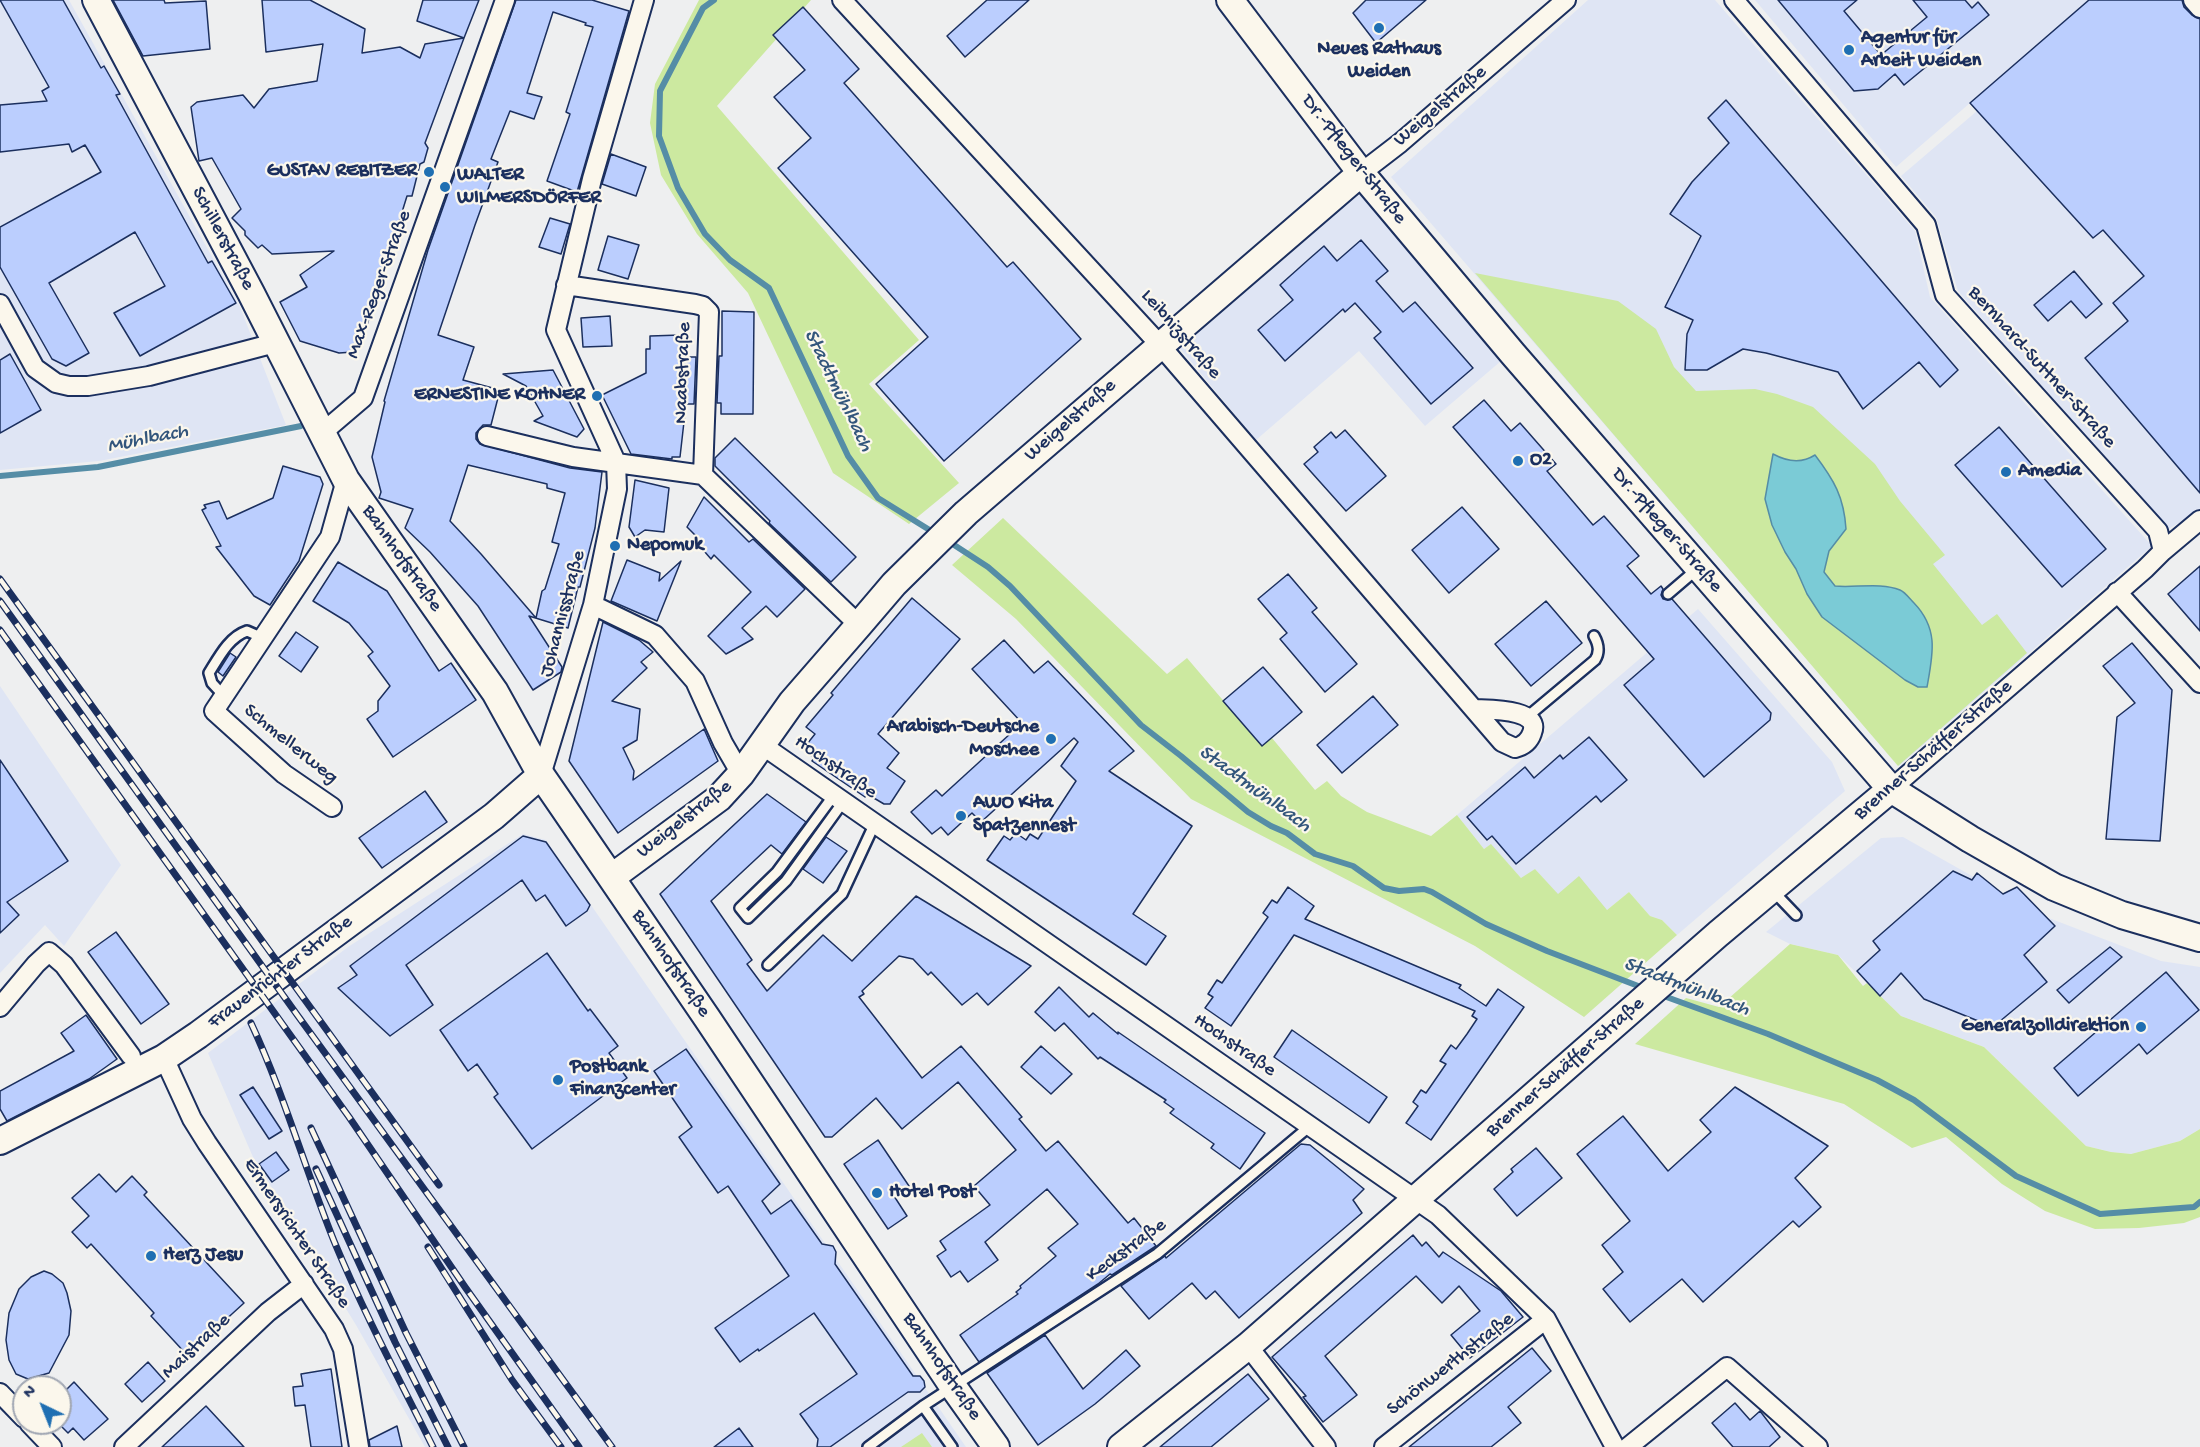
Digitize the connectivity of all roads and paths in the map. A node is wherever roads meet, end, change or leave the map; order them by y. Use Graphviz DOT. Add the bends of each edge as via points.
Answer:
graph roads {
  1 [pos="96,0"];
  2 [pos="505,0"];
  3 [pos="644,0"];
  4 [pos="842,0"];
  5 [pos="1230,0"];
  6 [pos="1566,0"];
  7 [pos="1734,0"];
  8 [pos="2193,0"];
  9 [pos="2200,8"];
  10 [pos="1361,173"];
  11 [pos="566,285"];
  12 [pos="0,304"];
  13 [pos="275,342"];
  14 [pos="1160,345"];
  15 [pos="322,433"];
  16 [pos="487,436"];
  17 [pos="616,462"];
  18 [pos="703,475"];
  19 [pos="346,480"];
  20 [pos="2200,520"];
  21 [pos="2163,551"];
  22 [pos="1698,568"];
  23 [pos="2117,592"];
  24 [pos="1668,594"];
  25 [pos="593,605"];
  26 [pos="859,625"];
  27 [pos="266,634"];
  28 [pos="1594,636"];
  29 [pos="2200,683"];
  30 [pos="224,696"];
  31 [pos="1474,709"];
  32 [pos="1527,717"];
  33 [pos="762,745"];
  34 [pos="741,774"];
  35 [pos="541,775"];
  36 [pos="1891,789"];
  37 [pos="839,798"];
  38 [pos="332,807"];
  39 [pos="874,823"];
  40 [pos="612,877"];
  41 [pos="1771,890"];
  42 [pos="1796,915"];
  43 [pos="2200,938"];
  44 [pos="768,965"];
  45 [pos="0,1007"];
  46 [pos="131,1056"];
  47 [pos="164,1058"];
  48 [pos="1310,1126"];
  49 [pos="0,1141"];
  50 [pos="1415,1201"];
  51 [pos="304,1284"];
  52 [pos="1546,1319"];
  53 [pos="1248,1347"];
  54 [pos="954,1388"];
  55 [pos="0,1393"];
  56 [pos="12,1406"];
  57 [pos="924,1406"];
  58 [pos="40,1435"];
  59 [pos="52,1447"];
  60 [pos="124,1447"];
  61 [pos="359,1447"];
  62 [pos="868,1447"];
  63 [pos="952,1447"];
  64 [pos="996,1447"];
  65 [pos="1121,1447"];
  66 [pos="1326,1447"];
  67 [pos="1384,1447"];
  68 [pos="1615,1447"];
  69 [pos="1628,1447"];
  70 [pos="1818,1447"];
  1 -- 13 [label="main road, Schillerstraße"];
  2 -- 15 [label="street, Max-Reger-Straße" via="363,398"];
  3 -- 11 [label="street, Johannisstraße"];
  4 -- 14 [label="street, Leibnizstraße"];
  5 -- 10 [label="main road, Dr.-Pfleger-Straße"];
  6 -- 10 [label="street, Weigelstraße"];
  7 -- 21 [label="street, Bernhard-Suttner-Straße" via="1926,225 1945,295 2158,531"];
  8 -- 9 [label="street"];
  10 -- 14 [label="main road, Weigelstraße"];
  10 -- 22 [label="main road, Dr.-Pfleger-Straße"];
  11 -- 17 [label="street, Johannisstraße" via="556,330"];
  11 -- 18 [label="street, Naabstraße" via="695,304 709,312"];
  12 -- 13 [label="street" via="35,368 56,383 69,386 149,376"];
  13 -- 15 [label="main road, Schillerstraße"];
  14 -- 26 [label="main road, Weigelstraße" via="966,513"];
  14 -- 31 [label="street, Leibnizstraße"];
  15 -- 19 [label="main road, Schillerstraße"];
  16 -- 17 [label="street" via="573,458"];
  17 -- 18 [label="street"];
  17 -- 25 [label="street, Johannisstraße" via="617,489"];
  18 -- 26 [label="street"];
  19 -- 27 [label="street, Schmellerweg" via="330,537"];
  19 -- 35 [label="main road, Bahnhofstraße" via="495,692"];
  20 -- 21 [label="street, Brenner-Schäffer-Straße"];
  21 -- 23 [label="street, Brenner-Schäffer-Straße"];
  22 -- 24 [label="lane"];
  22 -- 36 [label="main road, Dr.-Pfleger-Straße"];
  23 -- 29 [label="street"];
  23 -- 36 [label="street, Brenner-Schäffer-Straße"];
  25 -- 34 [label="street" via="655,635 695,681"];
  25 -- 35 [label="street, Johannisstraße"];
  26 -- 33 [label="main road, Weigelstraße" via="792,702"];
  27 -- 30 [label="street, Schmellerweg"];
  27 -- 30 [label="lane" via="237,634 216,661 209,673"];
  28 -- 32 [label="lane" via="1599,646 1595,660"];
  30 -- 38 [label="street, Schmellerweg" via="214,711 284,774"];
  31 -- 32 [label="street"];
  31 -- 32 [label="street, Leibnizstraße" via="1502,742 1515,748 1528,742 1532,735 1534,729"];
  33 -- 34 [label="main road, Weigelstraße"];
  33 -- 37 [label="street, Hochstraße"];
  34 -- 40 [label="main road, Weigelstraße" via="719,798"];
  35 -- 40 [label="main road, Bahnhofstraße"];
  35 -- 47 [label="main road, Frauenrichter Straße" via="494,816"];
  36 -- 41 [label="main road, Brenner-Schäffer-Straße"];
  36 -- 43 [label="main road, Dr.-Pfleger-Straße" via="2054,887 2122,915"];
  37 -- 37 [label="lane" via="777,872 740,908 748,918 786,881"];
  37 -- 39 [label="street, Hochstraße"];
  39 -- 44 [label="lane" via="842,894"];
  39 -- 48 [label="street, Hochstraße"];
  40 -- 54 [label="main road, Bahnhofstraße"];
  41 -- 42 [label="lane"];
  41 -- 50 [label="main road, Brenner-Schäffer-Straße"];
  45 -- 46 [label="street" via="49,952 64,965"];
  47 -- 49 [label="main road, Frauenrichter Straße"];
  47 -- 51 [label="street, Ermersrichter Straße" via="192,1119"];
  48 -- 50 [label="street, Hochstraße"];
  48 -- 54 [label="lane, Keckstraße" via="1157,1254"];
  50 -- 52 [label="street, Hochstraße" via="1438,1215"];
  50 -- 53 [label="main road, Brenner-Schäffer-Straße"];
  51 -- 60 [label="street, Maistraße" via="268,1312"];
  51 -- 61 [label="street, Ermersrichter Straße" via="343,1349"];
  52 -- 67 [label="street, Schönwerthstraße"];
  52 -- 68 [label="street, Hochstraße"];
  53 -- 65 [label="main road, Brenner-Schäffer-Straße"];
  53 -- 66 [label="street"];
  54 -- 57 [label="lane, Keckstraße"];
  54 -- 64 [label="main road, Bahnhofstraße"];
  55 -- 56 [label="street"];
  57 -- 62 [label="lane, Keckstraße"];
  57 -- 63 [label="lane"];
  58 -- 59 [label="street"];
  69 -- 70 [label="street" via="1727,1367"];
}
